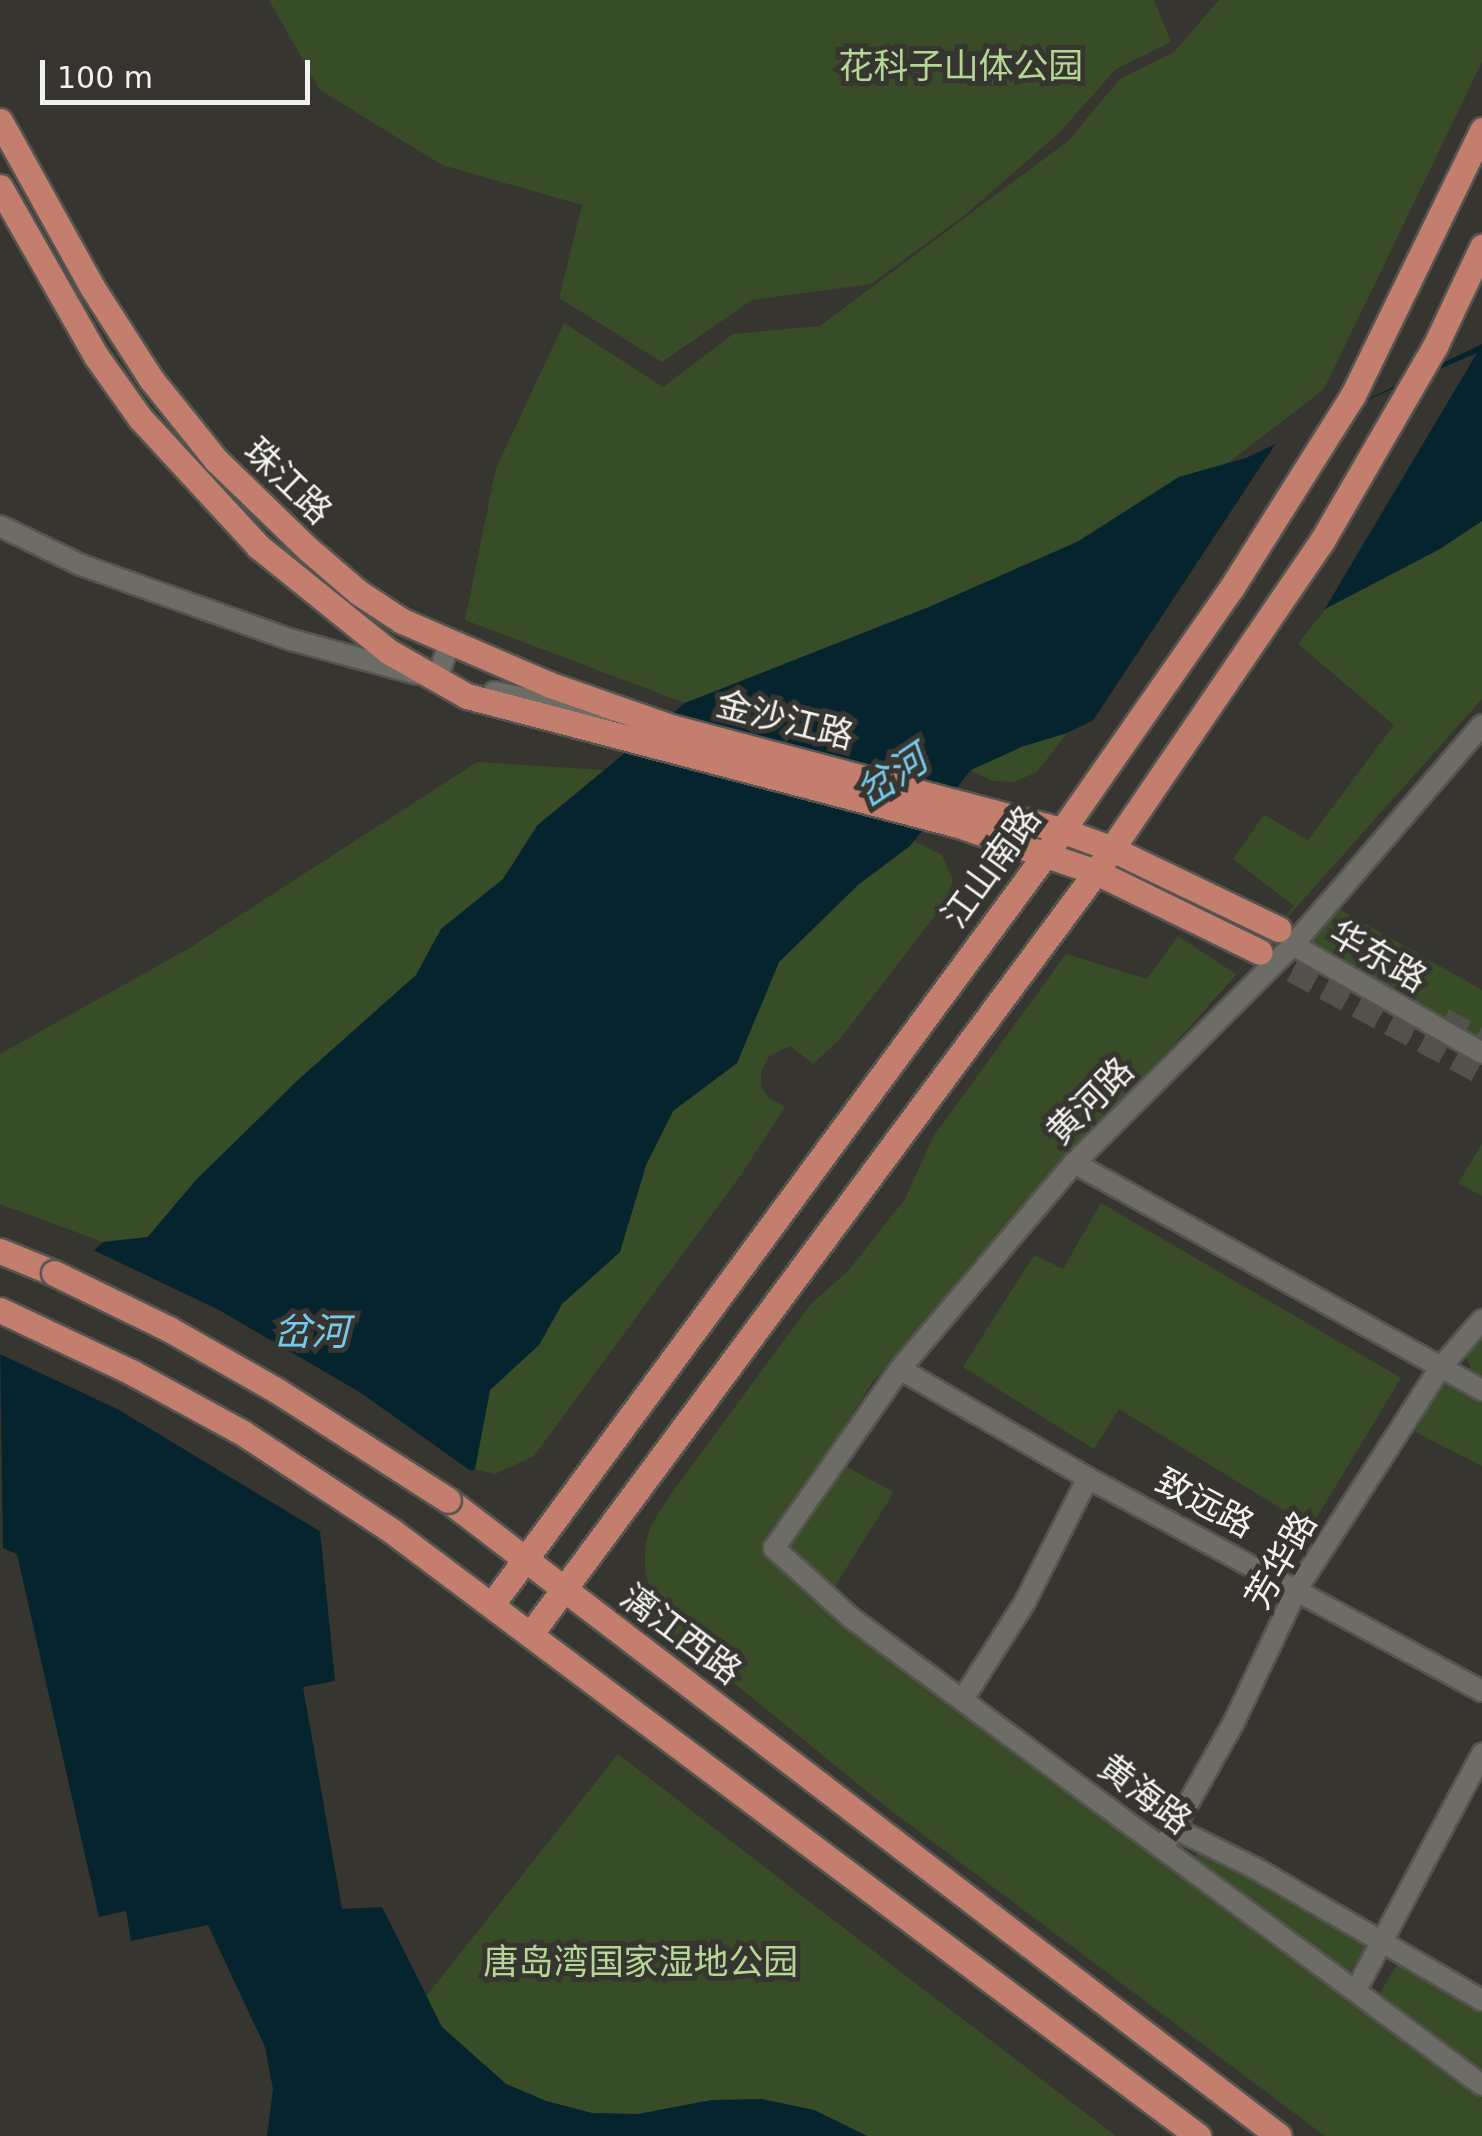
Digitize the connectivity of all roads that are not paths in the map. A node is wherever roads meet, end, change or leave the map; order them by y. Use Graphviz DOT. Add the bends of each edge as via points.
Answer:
graph roads {
  1 [pos="0,121"];
  2 [pos="1482,130"];
  3 [pos="0,187"];
  4 [pos="1482,247"];
  5 [pos="0,526"];
  6 [pos="449,644"];
  7 [pos="437,680"];
  8 [pos="1482,725"];
  9 [pos="671,727"];
  10 [pos="964,814"];
  11 [pos="1061,830"];
  12 [pos="1110,848"];
  13 [pos="1045,855"];
  14 [pos="1096,872"];
  15 [pos="1286,937"];
  16 [pos="1260,952"];
  17 [pos="1482,1053"];
  18 [pos="1074,1163"];
  19 [pos="0,1251"];
  20 [pos="6,1313"];
  21 [pos="1482,1320"];
  22 [pos="1440,1368"];
  23 [pos="900,1369"];
  24 [pos="1482,1390"];
  25 [pos="1088,1478"];
  26 [pos="774,1548"];
  27 [pos="526,1558"];
  28 [pos="562,1586"];
  29 [pos="1296,1588"];
  30 [pos="492,1603"];
  31 [pos="532,1632"];
  32 [pos="1482,1691"];
  33 [pos="963,1700"];
  34 [pos="1482,1754"];
  35 [pos="1176,1829"];
  36 [pos="1163,1848"];
  37 [pos="1383,1943"];
  38 [pos="1356,1990"];
  39 [pos="1482,2000"];
  40 [pos="1482,2085"];
  41 [pos="1198,2136"];
  42 [pos="1279,2136"];
  1 -- 6 [label="main road, 珠江路" via="92,287 151,379 216,460 358,592"];
  2 -- 11 [label="main road, 江山南路" via="1348,404 1232,588"];
  3 -- 7 [label="main road, 珠江路" via="96,356 192,479 337,612"];
  4 -- 12 [label="main road" via="1435,346 1322,541"];
  5 -- 7 [label="street, 金沙江路" via="80,565 292,640"];
  6 -- 7 [label="street"];
  6 -- 9 [label="main road, 珠江路"];
  7 -- 9 [label="street, 金沙江路"];
  7 -- 10 [label="main road, 金沙江路" via="466,696 636,743"];
  8 -- 15 [label="street, 黄河路"];
  9 -- 10 [label="main road, 金沙江路"];
  10 -- 11 [label="main road, 金沙江路"];
  10 -- 13 [label="main road, 金沙江路"];
  11 -- 12 [label="main road, 金沙江路"];
  11 -- 13 [label="main road, 江山南路"];
  12 -- 14 [label="main road"];
  12 -- 15 [label="main road, 金沙江路"];
  13 -- 14 [label="main road, 金沙江路"];
  13 -- 27 [label="main road, 江山南路"];
  14 -- 16 [label="main road, 金沙江路"];
  14 -- 28 [label="main road"];
  15 -- 17 [label="street, 华东路"];
  15 -- 18 [label="street, 黄河路"];
  18 -- 22 [label="street"];
  18 -- 23 [label="street, 黄河路"];
  19 -- 27 [label="main road, 漓江西路, bridge" via="169,1328 276,1390"];
  20 -- 30 [label="main road" via="243,1433"];
  21 -- 22 [label="street, 芳华路"];
  22 -- 24 [label="street"];
  22 -- 29 [label="street, 芳华路"];
  23 -- 25 [label="street, 致远路"];
  23 -- 26 [label="street, 黄河路"];
  25 -- 29 [label="street, 致远路"];
  25 -- 33 [label="street" via="1025,1602"];
  26 -- 33 [label="street, 黄海路" via="850,1616"];
  27 -- 28 [label="main road, 漓江西路"];
  27 -- 30 [label="main road, 江山南路"];
  28 -- 31 [label="main road"];
  28 -- 42 [label="main road, 漓江西路"];
  29 -- 32 [label="street, 致远路"];
  29 -- 35 [label="street, 芳华路"];
  30 -- 31 [label="main road"];
  31 -- 41 [label="main road"];
  33 -- 36 [label="street, 黄海路"];
  34 -- 37 [label="street"];
  35 -- 36 [label="street, 芳华路"];
  35 -- 37 [label="street"];
  36 -- 38 [label="street, 黄海路"];
  37 -- 38 [label="street"];
  37 -- 39 [label="street"];
  38 -- 40 [label="street, 黄海路"];
}
